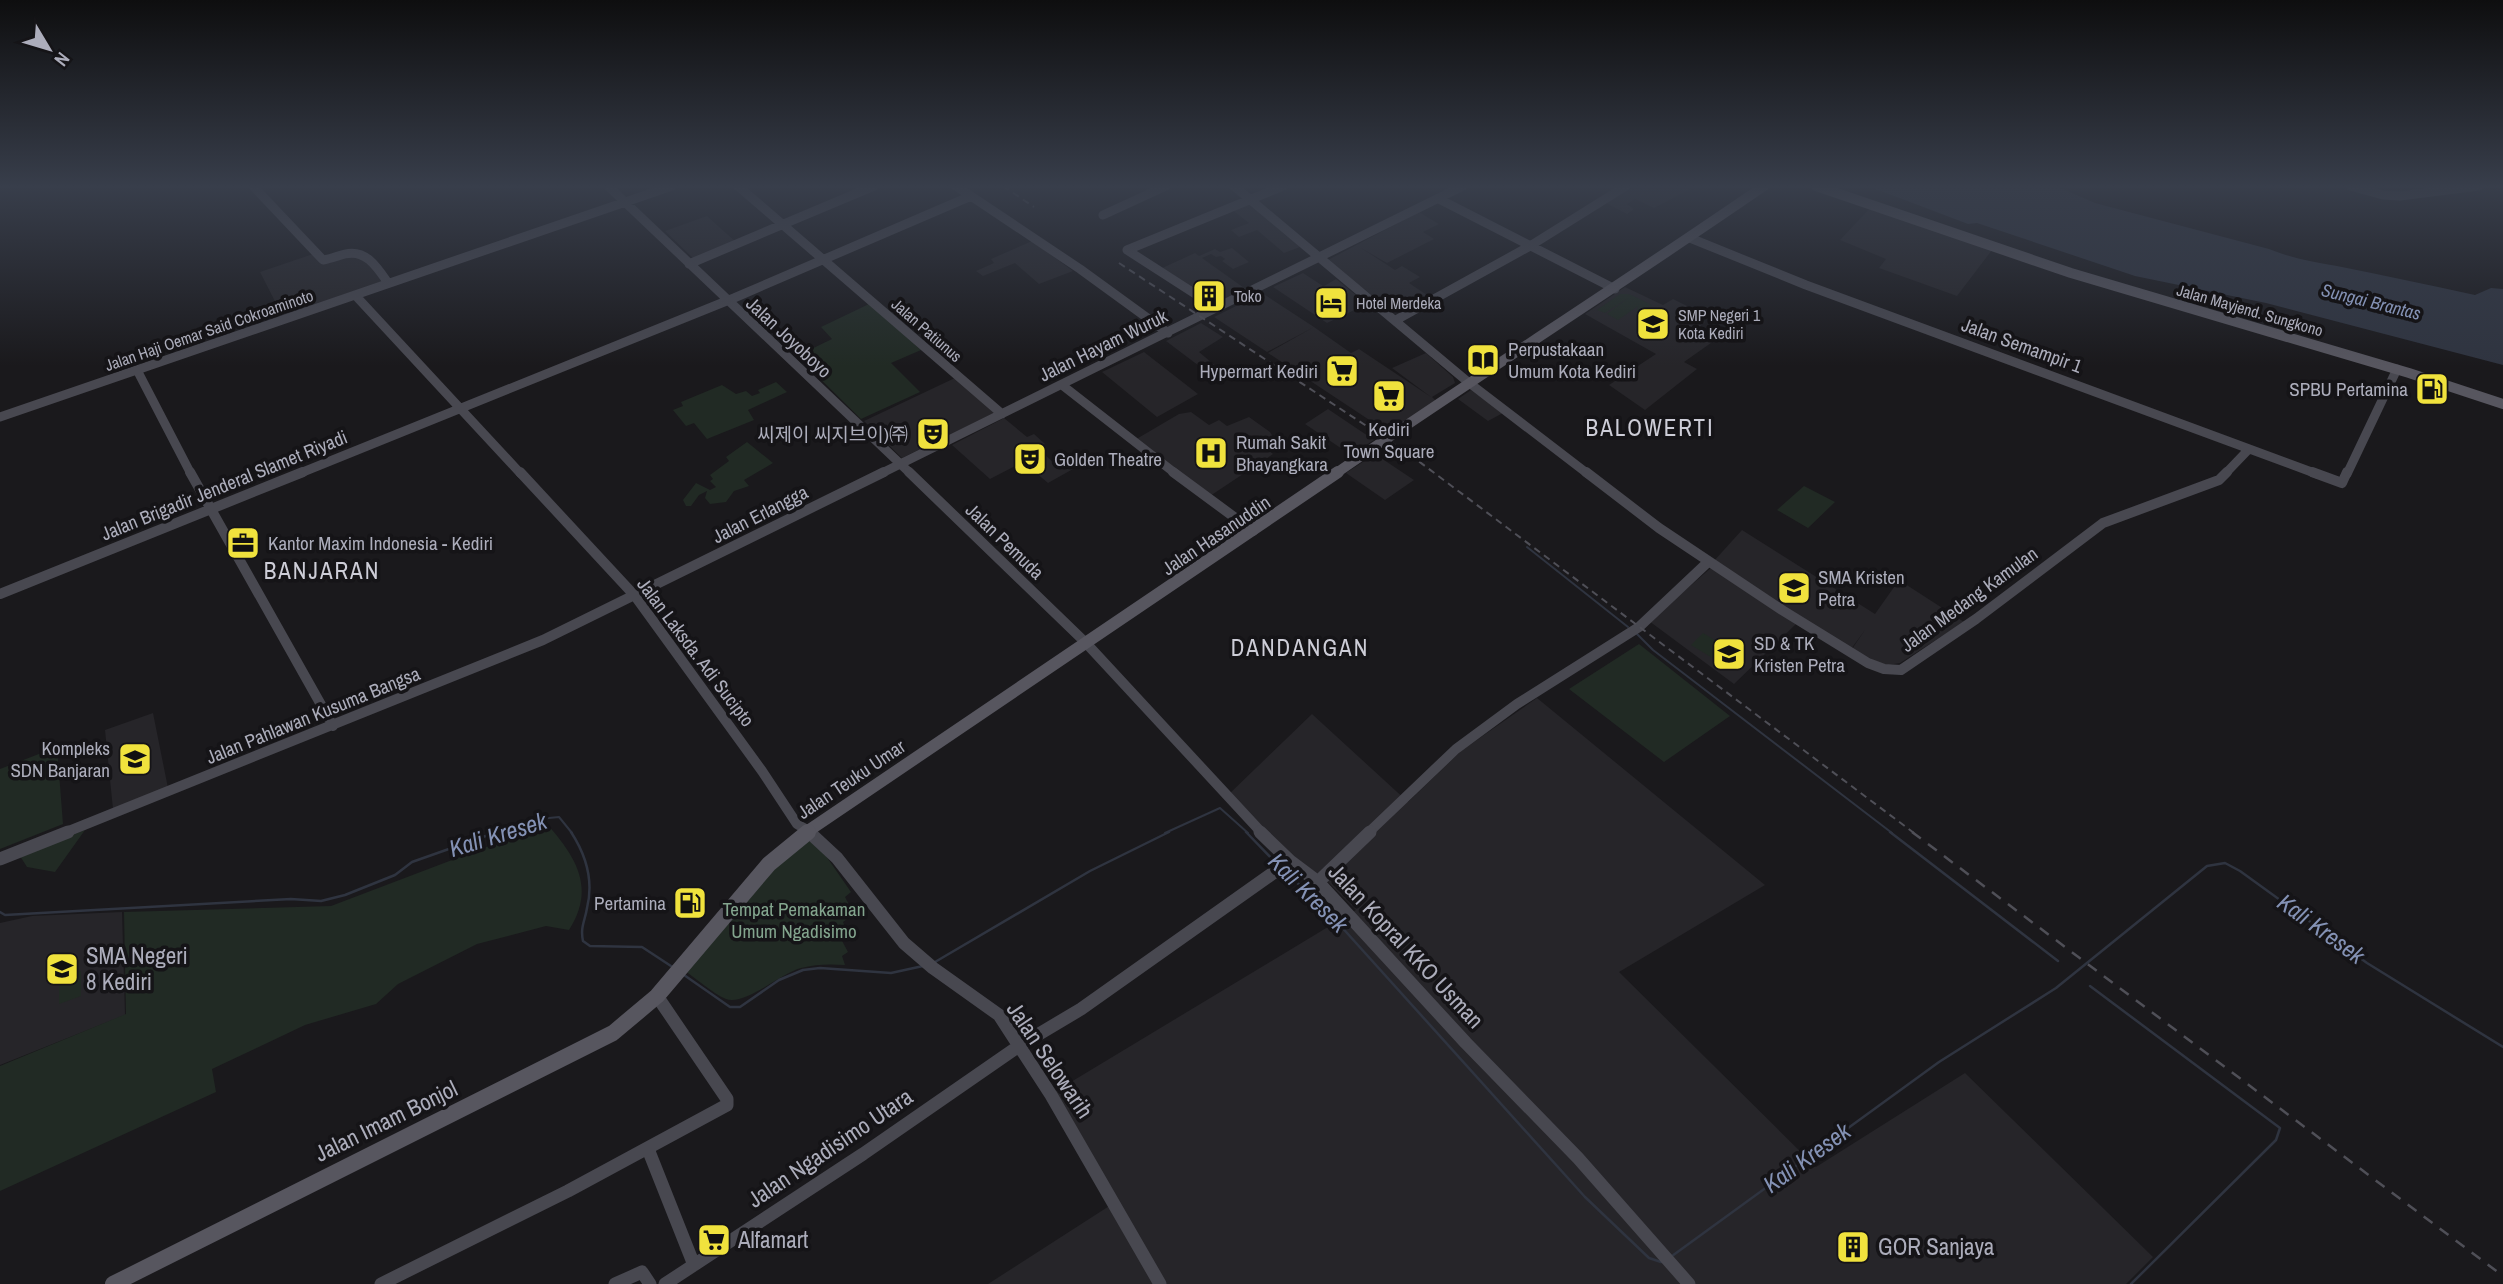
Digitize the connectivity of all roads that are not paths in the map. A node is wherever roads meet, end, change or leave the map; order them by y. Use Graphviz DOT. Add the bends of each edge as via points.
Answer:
graph roads {
  1 [pos="310,246"];
  2 [pos="498,246"];
  3 [pos="670,246"];
  4 [pos="733,246"];
  5 [pos="809,246"];
  6 [pos="857,246"];
  7 [pos="1043,246"];
  8 [pos="1136,246"];
  9 [pos="1305,246"];
  10 [pos="1342,246"];
  11 [pos="1530,246"];
  12 [pos="1678,246"];
  13 [pos="1710,246"];
  14 [pos="1992,246"];
  15 [pos="1319,257"];
  16 [pos="825,260"];
  17 [pos="689,264"];
  18 [pos="388,283"];
  19 [pos="1615,289"];
  20 [pos="355,295"];
  21 [pos="726,301"];
  22 [pos="1217,308"];
  23 [pos="1396,320"];
  24 [pos="1168,333"];
  25 [pos="2396,369"];
  26 [pos="136,370"];
  27 [pos="1468,382"];
  28 [pos="1062,385"];
  29 [pos="2503,404"];
  30 [pos="461,407"];
  31 [pos="1002,414"];
  32 [pos="0,417"];
  33 [pos="2249,449"];
  34 [pos="901,464"];
  35 [pos="213,508"];
  36 [pos="1253,531"];
  37 [pos="1707,562"];
  38 [pos="0,594"];
  39 [pos="635,596"];
  40 [pos="1086,643"];
  41 [pos="333,726"];
  42 [pos="809,830"];
  43 [pos="0,859"];
  44 [pos="1286,865"];
  45 [pos="1318,882"];
  46 [pos="669,983"];
  47 [pos="657,996"];
  48 [pos="1019,1046"];
  49 [pos="648,1149"];
  50 [pos="694,1265"];
  51 [pos="1685,1279"];
  52 [pos="113,1284"];
  53 [pos="382,1284"];
  54 [pos="615,1284"];
  55 [pos="650,1284"];
  56 [pos="665,1284"];
  57 [pos="1160,1284"];
  1 -- 18 [label="street" via="323,260 362,254"];
  2 -- 18 [label="street, Jalan Haji Oemar Said Cokroaminoto"];
  3 -- 17 [label="street, Jalan Joyoboyo"];
  4 -- 17 [label="street"];
  5 -- 16 [label="street, Jalan Patiunus"];
  6 -- 16 [label="street, Jalan Brigadir Jenderal Slamet Riyadi"];
  7 -- 24 [label="street"];
  8 -- 22 [label="street" via="1126,250"];
  9 -- 15 [label="street, Jalan Medang Kamulan"];
  10 -- 15 [label="street, Jalan Hayam Wuruk"];
  11 -- 19 [label="street"];
  11 -- 23 [label="street"];
  12 -- 19 [label="main road, Jalan Hasanuddin"];
  13 -- 33 [label="street, Jalan Semampir 1"];
  14 -- 25 [label="main road, Jalan Mayjend. Sungkono"];
  15 -- 22 [label="street, Jalan Hayam Wuruk"];
  15 -- 23 [label="street, Jalan Medang Kamulan"];
  16 -- 21 [label="street, Jalan Brigadir Jenderal Slamet Riyadi"];
  16 -- 31 [label="street, Jalan Patiunus"];
  17 -- 21 [label="street, Jalan Joyoboyo"];
  18 -- 20 [label="street, Jalan Haji Oemar Said Cokroaminoto"];
  19 -- 27 [label="main road, Jalan Hasanuddin"];
  20 -- 26 [label="street, Jalan Haji Oemar Said Cokroaminoto"];
  20 -- 30 [label="street, Jalan Laksda. Adi Sucipto"];
  21 -- 30 [label="street, Jalan Brigadir Jenderal Slamet Riyadi"];
  21 -- 34 [label="street, Jalan Joyoboyo"];
  22 -- 24 [label="street, Jalan Hayam Wuruk"];
  23 -- 27 [label="street, Jalan Medang Kamulan"];
  24 -- 28 [label="street, Jalan Hayam Wuruk"];
  25 -- 29 [label="main road, Jalan Mayjend. Sungkono"];
  25 -- 33 [label="street, Jalan Semampir 1" via="2342,483"];
  26 -- 32 [label="street, Jalan Haji Oemar Said Cokroaminoto"];
  26 -- 35 [label="street"];
  27 -- 36 [label="main road, Jalan Hasanuddin"];
  27 -- 37 [label="street, Jalan Medang Kamulan"];
  28 -- 31 [label="street, Jalan Hayam Wuruk"];
  28 -- 36 [label="street"];
  30 -- 35 [label="street, Jalan Brigadir Jenderal Slamet Riyadi"];
  30 -- 39 [label="street, Jalan Laksda. Adi Sucipto"];
  31 -- 34 [label="street, Jalan Hayam Wuruk"];
  33 -- 37 [label="street, Jalan Medang Kamulan" via="2219,480 2102,523 1976,619 1898,670 1868,663"];
  34 -- 39 [label="street, Jalan Erlangga"];
  34 -- 40 [label="street, Jalan Pemuda"];
  35 -- 38 [label="street, Jalan Brigadir Jenderal Slamet Riyadi"];
  35 -- 41 [label="street"];
  36 -- 40 [label="main road, Jalan Hasanuddin"];
  37 -- 45 [label="street" via="1639,627 1517,704 1457,749"];
  39 -- 41 [label="street, Jalan Pahlawan Kusuma Bangsa" via="531,645"];
  39 -- 42 [label="street, Jalan Laksda. Adi Sucipto" via="797,824"];
  40 -- 42 [label="main road, Jalan Teuku Umar"];
  40 -- 44 [label="street, Jalan Kopral KKO Usman"];
  41 -- 43 [label="street, Jalan Pahlawan Kusuma Bangsa"];
  42 -- 46 [label="main road, Jalan Teuku Umar" via="769,864"];
  42 -- 48 [label="street, Jalan Selowarih" via="892,930 927,964 991,1007"];
  44 -- 45 [label="street, Jalan Kopral KKO Usman"];
  44 -- 48 [label="street, Jalan Ngadisimo Utara" via="1080,1009"];
  45 -- 51 [label="street, Jalan Kopral KKO Usman"];
  46 -- 47 [label="main road, Jalan Imam Bonjol"];
  47 -- 49 [label="street" via="723,1092 727,1105"];
  47 -- 52 [label="main road, Jalan Imam Bonjol" via="613,1033"];
  48 -- 50 [label="street, Jalan Ngadisimo Utara"];
  48 -- 57 [label="street, Jalan Selowarih"];
  49 -- 50 [label="street"];
  49 -- 53 [label="street"];
  50 -- 56 [label="street, Jalan Ngadisimo Utara"];
  54 -- 55 [label="street" via="642,1272"];
}
